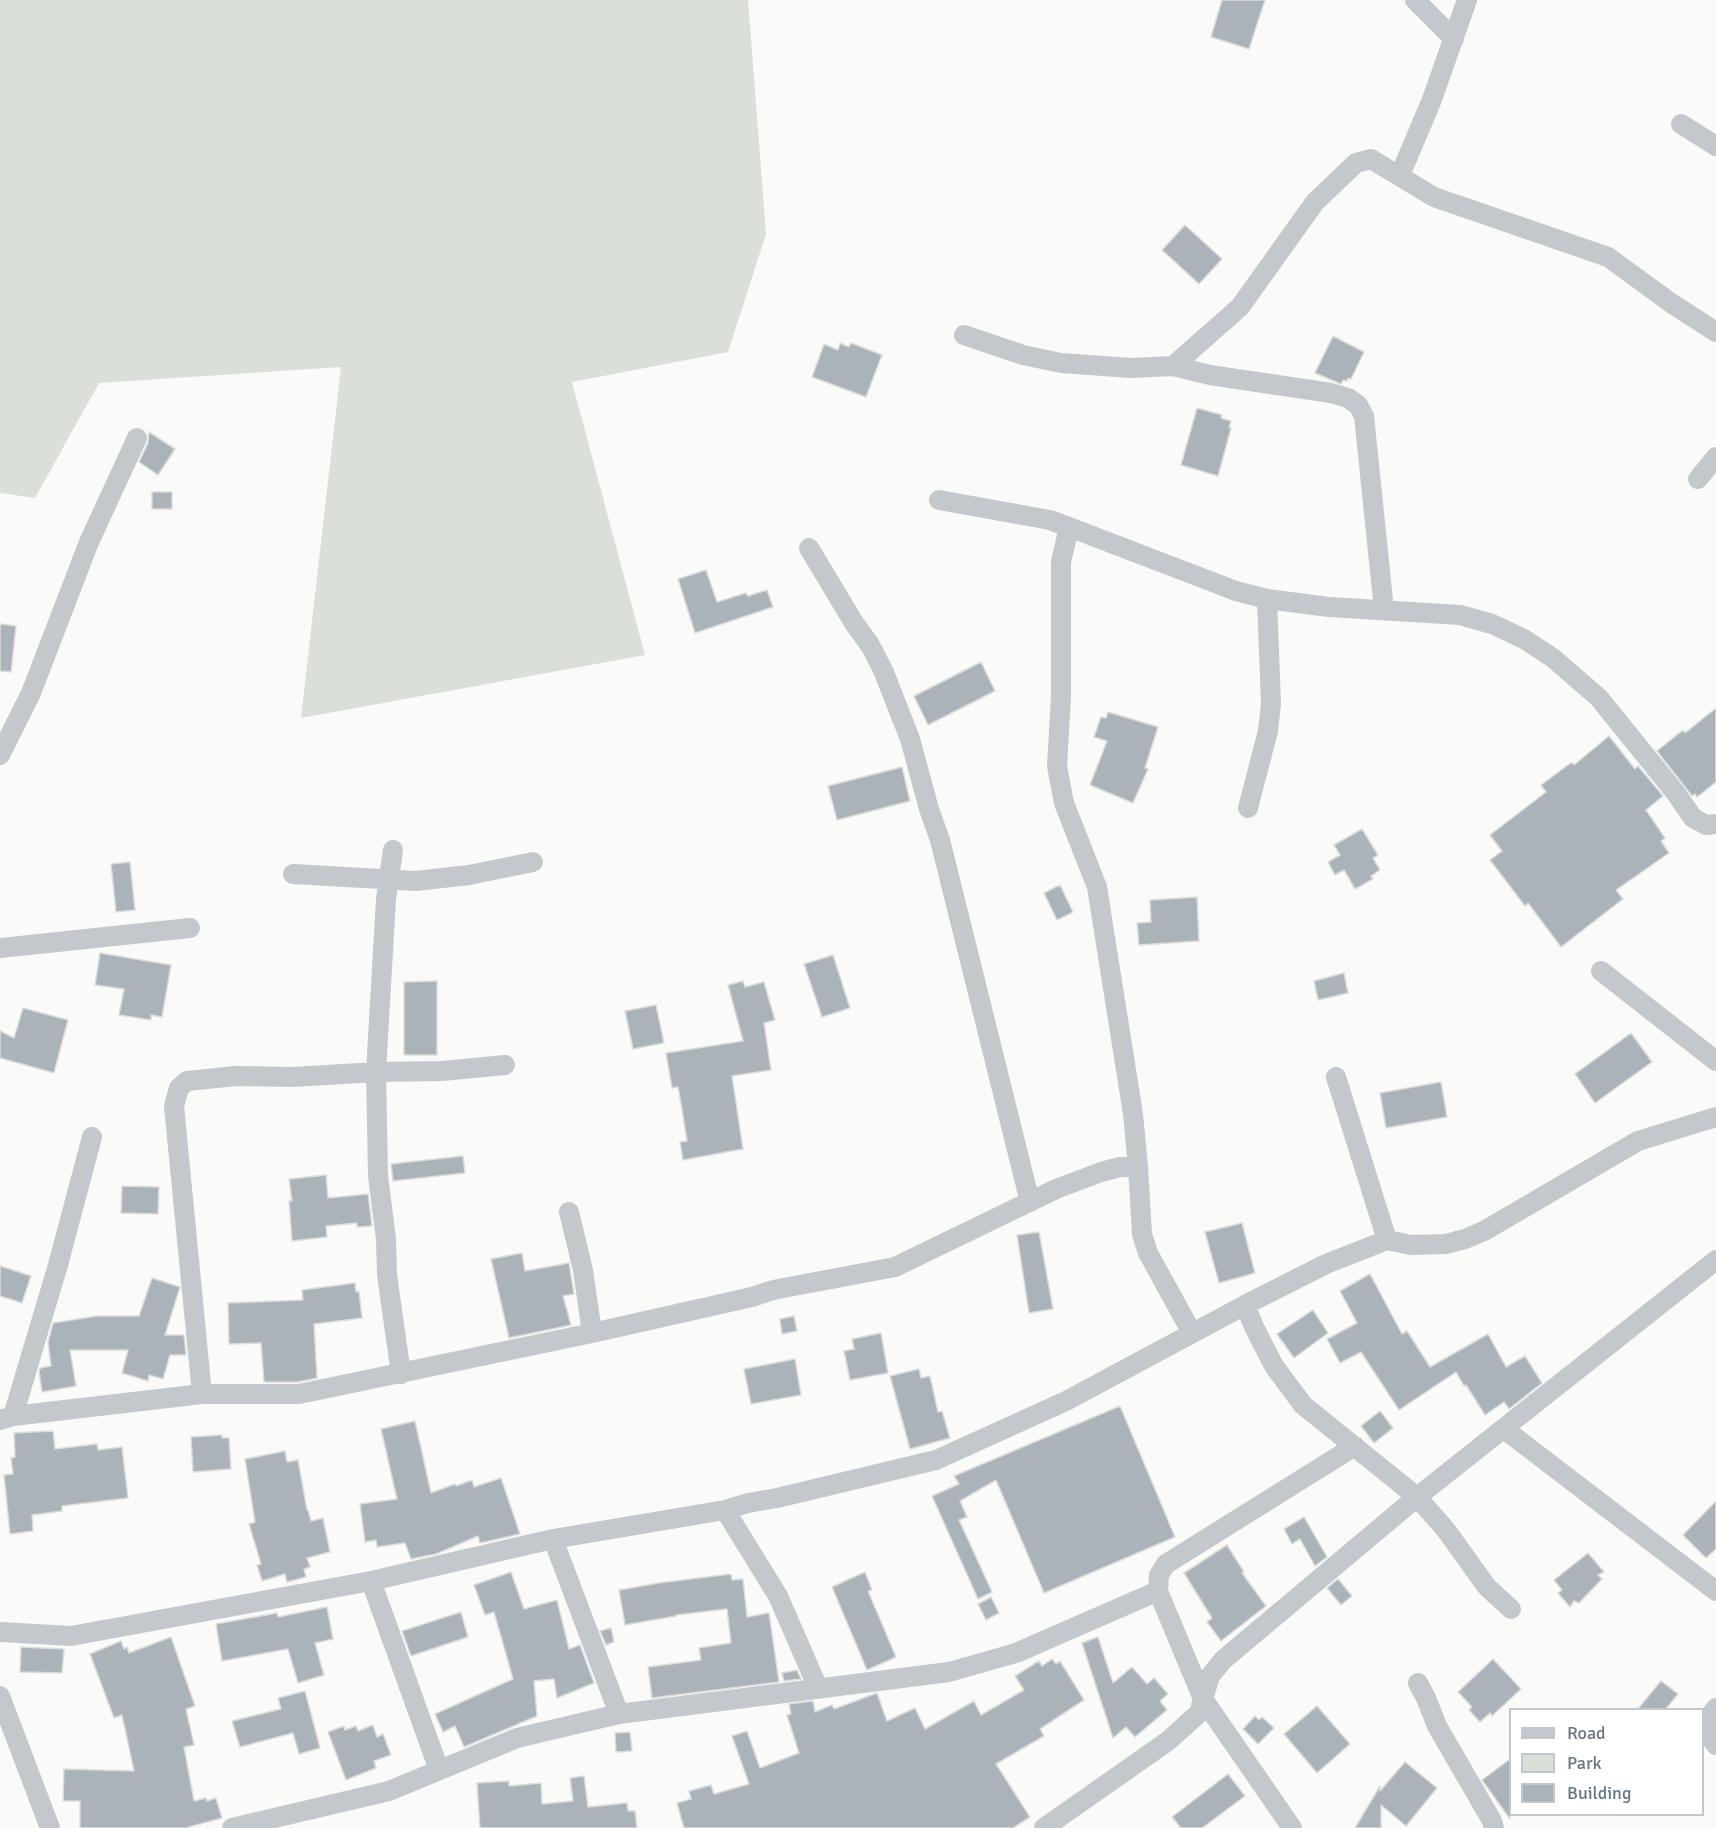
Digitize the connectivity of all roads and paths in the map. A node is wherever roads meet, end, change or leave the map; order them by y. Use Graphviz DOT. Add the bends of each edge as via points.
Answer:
graph roads {
  1 [pos="1415,0"];
  2 [pos="1467,0"];
  3 [pos="1454,39"];
  4 [pos="1681,124"];
  5 [pos="1716,146"];
  6 [pos="1400,175"];
  7 [pos="1716,332"];
  8 [pos="964,335"];
  9 [pos="1173,366"];
  10 [pos="137,438"];
  11 [pos="1716,457"];
  12 [pos="1698,479"];
  13 [pos="939,500"];
  14 [pos="1069,527"];
  15 [pos="809,548"];
  16 [pos="1267,599"];
  17 [pos="1384,610"];
  18 [pos="0,755"];
  19 [pos="1248,808"];
  20 [pos="1716,824"];
  21 [pos="393,850"];
  22 [pos="533,862"];
  23 [pos="293,874"];
  24 [pos="388,880"];
  25 [pos="190,928"];
  26 [pos="0,948"];
  27 [pos="1601,971"];
  28 [pos="1716,1061"];
  29 [pos="505,1065"];
  30 [pos="376,1072"];
  31 [pos="1336,1077"];
  32 [pos="1716,1117"];
  33 [pos="92,1137"];
  34 [pos="1138,1167"];
  35 [pos="1030,1202"];
  36 [pos="569,1212"];
  37 [pos="1387,1240"];
  38 [pos="1716,1260"];
  39 [pos="1245,1305"];
  40 [pos="592,1333"];
  41 [pos="1191,1333"];
  42 [pos="401,1374"];
  43 [pos="202,1394"];
  44 [pos="7,1418"];
  45 [pos="1504,1429"];
  46 [pos="1354,1446"];
  47 [pos="1418,1497"];
  48 [pos="725,1510"];
  49 [pos="553,1539"];
  50 [pos="371,1581"];
  51 [pos="1158,1591"];
  52 [pos="1716,1591"];
  53 [pos="1511,1609"];
  54 [pos="0,1632"];
  55 [pos="1418,1683"];
  56 [pos="818,1688"];
  57 [pos="0,1696"];
  58 [pos="1203,1699"];
  59 [pos="1716,1708"];
  60 [pos="619,1714"];
  61 [pos="1716,1745"];
  62 [pos="439,1770"];
  63 [pos="50,1828"];
  64 [pos="232,1828"];
  65 [pos="1044,1828"];
  66 [pos="1292,1828"];
  67 [pos="1494,1828"];
  1 -- 3 [label="street"];
  2 -- 3 [label="street"];
  3 -- 6 [label="street"];
  4 -- 5 [label="street"];
  6 -- 7 [label="street" via="1434,197 1608,257"];
  6 -- 9 [label="street" via="1371,159 1356,163 1315,202 1240,308"];
  8 -- 9 [label="street" via="1051,361 1131,368"];
  9 -- 17 [label="street" via="1332,393 1358,405 1364,416"];
  10 -- 18 [label="street" via="89,542 31,693"];
  11 -- 12 [label="street"];
  13 -- 14 [label="street"];
  14 -- 16 [label="street" via="1236,591"];
  14 -- 34 [label="street" via="1061,562 1057,766 1064,803 1097,886"];
  15 -- 35 [label="street" via="870,645 910,739 940,840"];
  16 -- 17 [label="street"];
  16 -- 19 [label="street" via="1271,704"];
  17 -- 20 [label="street" via="1460,615 1524,639 1599,698 1693,818 1706,825"];
  21 -- 24 [label="street"];
  22 -- 24 [label="street" via="470,875"];
  23 -- 24 [label="street"];
  24 -- 30 [label="street"];
  25 -- 26 [label="street"];
  27 -- 28 [label="street"];
  29 -- 30 [label="street"];
  30 -- 42 [label="street" via="378,1176"];
  30 -- 43 [label="street" via="236,1076 187,1081 179,1088 174,1106"];
  31 -- 37 [label="street"];
  32 -- 37 [label="street" via="1638,1141 1484,1232 1446,1244 1411,1245"];
  33 -- 44 [label="street" via="58,1265"];
  34 -- 35 [label="street" via="1101,1172"];
  34 -- 41 [label="street" via="1142,1234 1148,1253"];
  35 -- 40 [label="street" via="895,1267 773,1290"];
  36 -- 40 [label="street"];
  37 -- 39 [label="street" via="1326,1264"];
  38 -- 45 [label="street"];
  39 -- 41 [label="street"];
  39 -- 46 [label="street" via="1274,1366 1304,1405"];
  40 -- 42 [label="street"];
  41 -- 48 [label="street" via="1065,1401 936,1460"];
  42 -- 43 [label="street" via="299,1394"];
  43 -- 44 [label="street"];
  45 -- 47 [label="street"];
  45 -- 52 [label="street"];
  46 -- 47 [label="street"];
  46 -- 51 [label="street" via="1166,1563 1159,1575"];
  47 -- 53 [label="street" via="1487,1587"];
  47 -- 58 [label="street" via="1223,1660 1210,1676"];
  48 -- 49 [label="street"];
  48 -- 56 [label="street" via="778,1596"];
  49 -- 50 [label="street"];
  49 -- 60 [label="street"];
  50 -- 54 [label="street" via="72,1636"];
  50 -- 62 [label="street"];
  51 -- 56 [label="street" via="1016,1653 961,1669"];
  51 -- 58 [label="street"];
  55 -- 67 [label="street" via="1437,1726"];
  56 -- 60 [label="street"];
  57 -- 63 [label="street"];
  58 -- 65 [label="street" via="1199,1713 1168,1742"];
  58 -- 66 [label="street"];
  59 -- 61 [label="street" via="1705,1730"];
  60 -- 62 [label="street" via="517,1738"];
  62 -- 64 [label="street" via="389,1791"];
}
